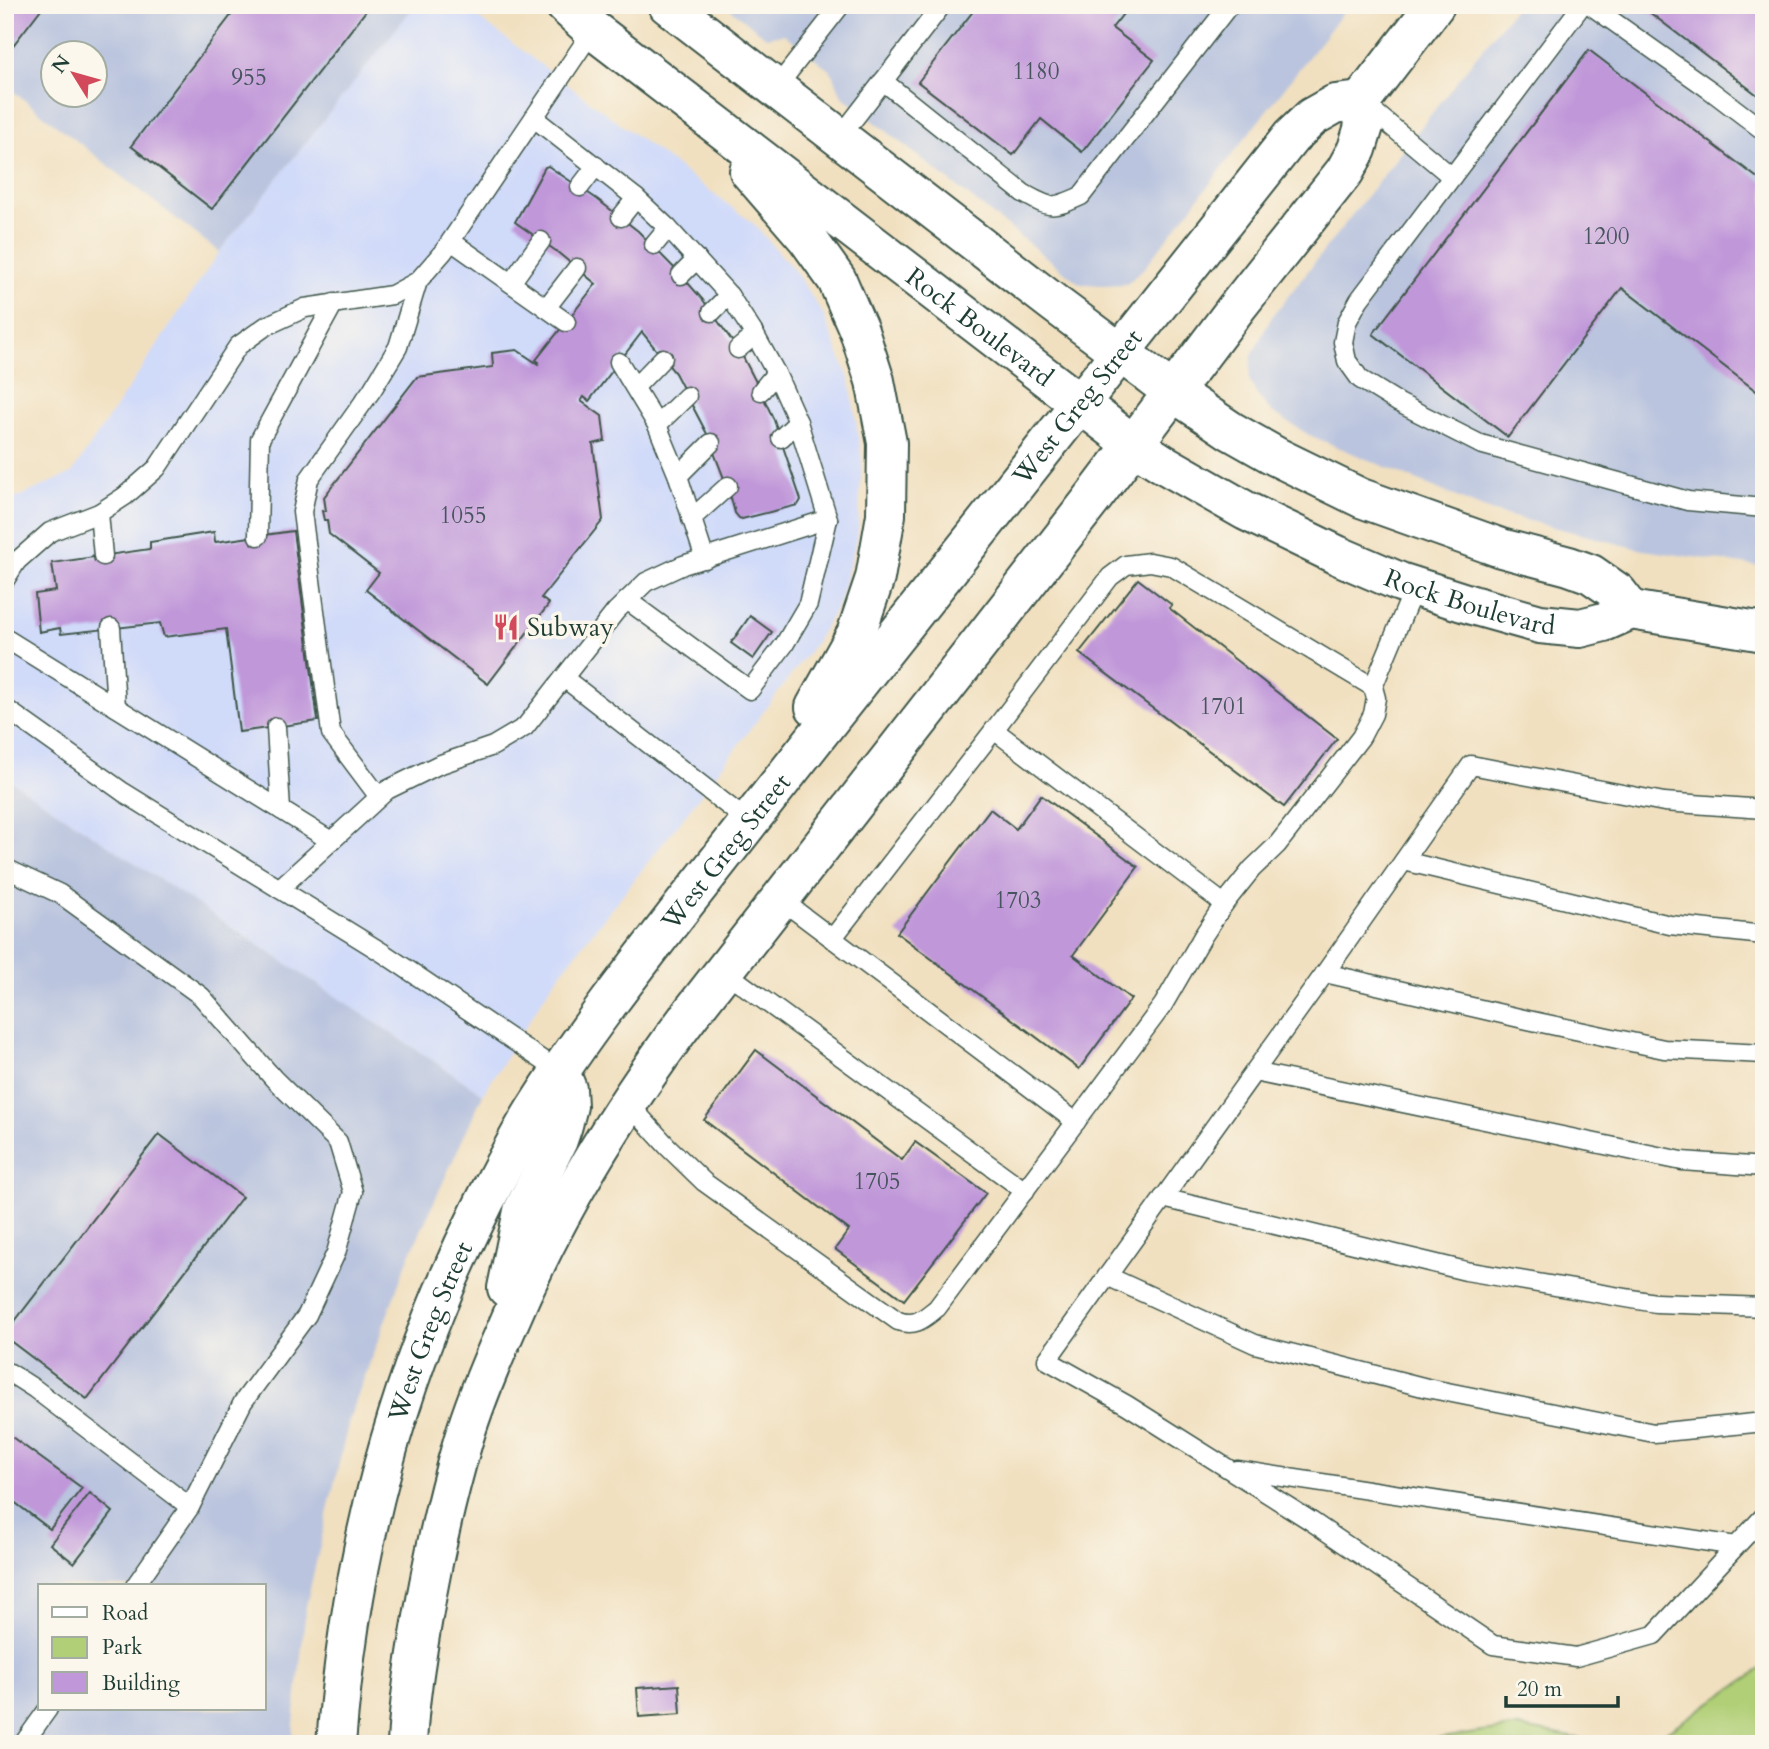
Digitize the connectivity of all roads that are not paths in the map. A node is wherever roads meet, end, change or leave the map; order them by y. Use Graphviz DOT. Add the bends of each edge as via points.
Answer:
graph roads {
  1 [pos="565,5"];
  2 [pos="668,5"];
  3 [pos="942,5"];
  4 [pos="1231,5"];
  5 [pos="1435,5"];
  6 [pos="1582,5"];
  7 [pos="1590,5"];
  8 [pos="833,8"];
  9 [pos="593,30"];
  10 [pos="883,80"];
  11 [pos="776,88"];
  12 [pos="1361,101"];
  13 [pos="692,106"];
  14 [pos="534,118"];
  15 [pos="1764,131"];
  16 [pos="840,137"];
  17 [pos="596,166"];
  18 [pos="1452,177"];
  19 [pos="580,187"];
  20 [pos="636,198"];
  21 [pos="621,217"];
  22 [pos="668,228"];
  23 [pos="541,241"];
  24 [pos="451,242"];
  25 [pos="654,245"];
  26 [pos="697,259"];
  27 [pos="577,268"];
  28 [pos="681,275"];
  29 [pos="418,281"];
  30 [pos="510,283"];
  31 [pos="729,295"];
  32 [pos="334,303"];
  33 [pos="546,308"];
  34 [pos="712,312"];
  35 [pos="566,322"];
  36 [pos="755,335"];
  37 [pos="737,349"];
  38 [pos="1120,353"];
  39 [pos="663,358"];
  40 [pos="619,362"];
  41 [pos="776,373"];
  42 [pos="635,387"];
  43 [pos="761,391"];
  44 [pos="1173,392"];
  45 [pos="687,396"];
  46 [pos="1079,404"];
  47 [pos="798,422"];
  48 [pos="657,425"];
  49 [pos="781,438"];
  50 [pos="711,443"];
  51 [pos="1134,445"];
  52 [pos="678,476"];
  53 [pos="728,486"];
  54 [pos="1764,508"];
  55 [pos="99,513"];
  56 [pos="691,519"];
  57 [pos="828,519"];
  58 [pos="258,536"];
  59 [pos="103,556"];
  60 [pos="705,559"];
  61 [pos="5,580"];
  62 [pos="1415,586"];
  63 [pos="627,600"];
  64 [pos="1631,610"];
  65 [pos="111,628"];
  66 [pos="1764,632"];
  67 [pos="5,638"];
  68 [pos="564,678"];
  69 [pos="1373,687"];
  70 [pos="116,707"];
  71 [pos="5,708"];
  72 [pos="276,726"];
  73 [pos="994,730"];
  74 [pos="379,797"];
  75 [pos="1764,808"];
  76 [pos="281,810"];
  77 [pos="749,822"];
  78 [pos="331,841"];
  79 [pos="1404,861"];
  80 [pos="5,868"];
  81 [pos="279,889"];
  82 [pos="780,899"];
  83 [pos="1224,905"];
  84 [pos="1764,935"];
  85 [pos="832,939"];
  86 [pos="724,971"];
  87 [pos="1325,973"];
  88 [pos="1764,1054"];
  89 [pos="560,1072"];
  90 [pos="1254,1072"];
  91 [pos="627,1102"];
  92 [pos="1076,1122"];
  93 [pos="1764,1167"];
  94 [pos="1025,1191"];
  95 [pos="1163,1198"];
  96 [pos="1107,1276"];
  97 [pos="1764,1307"];
  98 [pos="493,1360"];
  99 [pos="5,1372"];
  100 [pos="1764,1422"];
  101 [pos="1230,1469"];
  102 [pos="190,1507"];
  103 [pos="1764,1516"];
  104 [pos="1736,1546"];
  105 [pos="136,1584"];
  106 [pos="47,1710"];
  107 [pos="23,1744"];
  108 [pos="336,1744"];
  109 [pos="407,1744"];
  1 -- 9 [label="main road, Rock Boulevard"];
  2 -- 11 [label="main road"];
  3 -- 10 [label="lane"];
  4 -- 10 [label="lane" via="1081,196 1060,206 1044,205 1023,192"];
  5 -- 12 [label="main road"];
  6 -- 18 [label="lane"];
  7 -- 15 [label="lane"];
  8 -- 11 [label="lane"];
  9 -- 13 [label="main road, Rock Boulevard"];
  9 -- 14 [label="lane"];
  10 -- 16 [label="lane"];
  11 -- 16 [label="main road"];
  12 -- 18 [label="lane"];
  12 -- 38 [label="main road, West Greg Street" via="1335,104 1291,137"];
  12 -- 44 [label="main road" via="1364,126 1345,171"];
  13 -- 46 [label="main road, Rock Boulevard"];
  13 -- 77 [label="main road" via="807,238 837,280 875,381 887,443 882,540 856,634"];
  14 -- 17 [label="lane"];
  14 -- 24 [label="lane"];
  16 -- 38 [label="main road"];
  17 -- 19 [label="lane"];
  17 -- 20 [label="lane"];
  18 -- 54 [label="lane" via="1347,321 1343,342 1347,361 1360,379 1480,444 1688,501"];
  20 -- 21 [label="lane"];
  20 -- 22 [label="lane"];
  22 -- 25 [label="lane"];
  22 -- 26 [label="lane"];
  23 -- 30 [label="lane"];
  24 -- 29 [label="lane"];
  24 -- 30 [label="lane"];
  26 -- 28 [label="lane"];
  26 -- 31 [label="lane"];
  27 -- 33 [label="lane"];
  29 -- 32 [label="lane" via="392,295"];
  29 -- 74 [label="lane" via="398,347 309,479 302,512 331,733"];
  30 -- 33 [label="lane"];
  31 -- 34 [label="lane"];
  31 -- 36 [label="lane"];
  32 -- 55 [label="lane" via="305,308 266,326 238,346 157,468"];
  32 -- 58 [label="lane" via="260,439"];
  33 -- 35 [label="lane"];
  36 -- 37 [label="lane"];
  36 -- 41 [label="lane"];
  38 -- 44 [label="main road"];
  38 -- 46 [label="main road, West Greg Street"];
  39 -- 42 [label="lane"];
  40 -- 42 [label="lane"];
  41 -- 43 [label="lane"];
  41 -- 47 [label="lane"];
  42 -- 48 [label="lane"];
  44 -- 51 [label="main road"];
  44 -- 64 [label="main road" via="1277,457 1361,498 1501,548 1591,574 1618,592"];
  45 -- 48 [label="lane"];
  46 -- 51 [label="main road, Rock Boulevard"];
  46 -- 77 [label="main road, West Greg Street"];
  47 -- 49 [label="lane"];
  47 -- 57 [label="lane"];
  48 -- 52 [label="lane"];
  50 -- 52 [label="lane"];
  51 -- 62 [label="main road, Rock Boulevard" via="1246,511"];
  51 -- 82 [label="main road"];
  52 -- 56 [label="lane"];
  53 -- 56 [label="lane"];
  55 -- 59 [label="lane"];
  55 -- 61 [label="lane" via="50,532 17,561"];
  56 -- 60 [label="lane"];
  57 -- 60 [label="lane"];
  57 -- 63 [label="lane" via="808,604 750,690"];
  60 -- 63 [label="lane" via="646,582"];
  62 -- 64 [label="main road, Rock Boulevard" via="1541,624 1580,628"];
  62 -- 69 [label="lane"];
  63 -- 68 [label="lane"];
  64 -- 66 [label="main road"];
  65 -- 70 [label="lane"];
  67 -- 70 [label="lane"];
  68 -- 74 [label="lane" via="525,727"];
  68 -- 77 [label="lane"];
  69 -- 73 [label="lane" via="1171,566 1150,562 1126,565 1110,577"];
  69 -- 83 [label="lane" via="1373,714 1361,737"];
  70 -- 76 [label="lane"];
  71 -- 81 [label="lane" via="123,792"];
  72 -- 76 [label="lane"];
  73 -- 83 [label="lane"];
  73 -- 85 [label="lane"];
  74 -- 78 [label="lane"];
  75 -- 79 [label="lane" via="1664,802 1471,765"];
  76 -- 78 [label="lane"];
  77 -- 89 [label="main road, West Greg Street"];
  78 -- 81 [label="lane"];
  79 -- 84 [label="lane" via="1670,925"];
  79 -- 87 [label="lane"];
  80 -- 102 [label="lane" via="60,894 201,996 274,1079 338,1142 353,1192 336,1253 307,1315 243,1402"];
  81 -- 89 [label="lane"];
  82 -- 85 [label="lane"];
  82 -- 86 [label="main road"];
  83 -- 92 [label="lane" via="1163,1005"];
  85 -- 92 [label="lane"];
  86 -- 91 [label="main road"];
  86 -- 94 [label="lane"];
  87 -- 88 [label="lane" via="1664,1049"];
  87 -- 90 [label="lane"];
  89 -- 98 [label="main road" via="568,1105 558,1140 523,1211"];
  89 -- 108 [label="main road, West Greg Street" via="467,1236 415,1362 392,1432 360,1562"];
  90 -- 93 [label="lane" via="1682,1161"];
  90 -- 95 [label="lane"];
  91 -- 94 [label="lane" via="704,1182 909,1325 937,1308"];
  91 -- 98 [label="main road" via="557,1221"];
  92 -- 94 [label="lane"];
  95 -- 96 [label="lane"];
  95 -- 97 [label="lane" via="1466,1270 1656,1303"];
  96 -- 100 [label="lane" via="1255,1343 1427,1388 1654,1433"];
  96 -- 101 [label="lane" via="1047,1360"];
  98 -- 109 [label="main road" via="443,1515 416,1660"];
  99 -- 102 [label="lane"];
  101 -- 104 [label="lane"];
  101 -- 104 [label="lane" via="1493,1645 1576,1657 1654,1635"];
  102 -- 105 [label="lane"];
  103 -- 104 [label="lane"];
  106 -- 107 [label="lane"];
}
